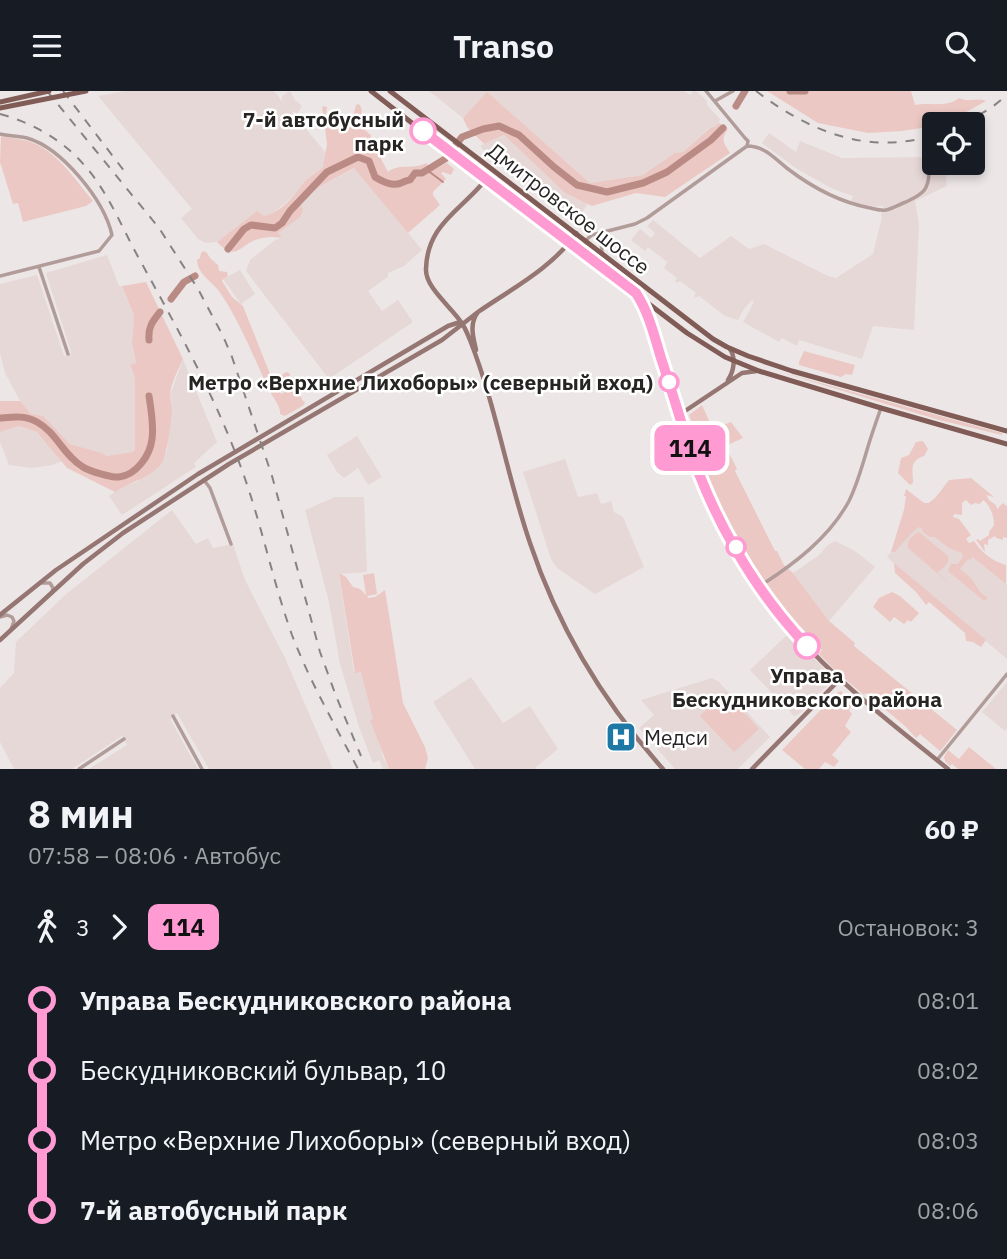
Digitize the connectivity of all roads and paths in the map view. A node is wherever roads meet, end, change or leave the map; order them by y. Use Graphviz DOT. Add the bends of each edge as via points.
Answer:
graph roads {
  1 [pos="51,91"];
  2 [pos="86,91"];
  3 [pos="371,91"];
  4 [pos="390,91"];
  5 [pos="706,91"];
  6 [pos="733,91"];
  7 [pos="715,101"];
  8 [pos="0,105"];
  9 [pos="0,134"];
  10 [pos="747,146"];
  11 [pos="476,172"];
  12 [pos="929,175"];
  13 [pos="490,183"];
  14 [pos="478,188"];
  15 [pos="607,232"];
  16 [pos="576,233"];
  17 [pos="586,240"];
  18 [pos="570,243"];
  19 [pos="581,251"];
  20 [pos="602,253"];
  21 [pos="39,267"];
  22 [pos="0,276"];
  23 [pos="636,293"];
  24 [pos="478,312"];
  25 [pos="454,314"];
  26 [pos="463,324"];
  27 [pos="448,326"];
  28 [pos="450,335"];
  29 [pos="471,338"];
  30 [pos="730,349"];
  31 [pos="68,354"];
  32 [pos="734,362"];
  33 [pos="758,371"];
  34 [pos="725,383"];
  35 [pos="881,408"];
  36 [pos="679,412"];
  37 [pos="1007,431"];
  38 [pos="1005,444"];
  39 [pos="204,480"];
  40 [pos="231,544"];
  41 [pos="40,583"];
  42 [pos="760,586"];
  43 [pos="50,595"];
  44 [pos="0,616"];
  45 [pos="10,631"];
  46 [pos="0,640"];
  47 [pos="1007,674"];
  48 [pos="840,679"];
  49 [pos="173,716"];
  50 [pos="124,739"];
  51 [pos="937,760"];
  52 [pos="79,769"];
  53 [pos="202,769"];
  54 [pos="663,769"];
  55 [pos="752,769"];
  56 [pos="948,769"];
  1 -- 8 [label="main road, bridge"];
  2 -- 8 [label="main road, bridge"];
  3 -- 11 [label="main road, Дмитровское шоссе"];
  4 -- 16 [label="main road, Дмитровское шоссе"];
  5 -- 7 [label="street"];
  6 -- 7 [label="street"];
  7 -- 10 [label="street" via="748,141"];
  9 -- 21 [label="street" via="28,138 65,163 98,203 111,232 99,251"];
  10 -- 12 [label="street" via="765,150 822,192 884,211 922,193"];
  10 -- 15 [label="street" via="640,223"];
  11 -- 13 [label="main road, Дмитровское шоссе"];
  11 -- 14 [label="main road"];
  13 -- 14 [label="main road"];
  13 -- 18 [label="main road, Дмитровское шоссе"];
  14 -- 25 [label="main road" via="441,224 427,259 428,279"];
  15 -- 17 [label="street"];
  15 -- 20 [label="street" via="601,240"];
  16 -- 17 [label="main road, Дмитровское шоссе"];
  16 -- 18 [label="main road"];
  17 -- 19 [label="street"];
  17 -- 20 [label="main road, Дмитровское шоссе"];
  18 -- 19 [label="main road, Дмитровское шоссе"];
  18 -- 24 [label="main road"];
  19 -- 23 [label="main road, Дмитровское шоссе"];
  20 -- 30 [label="main road, Дмитровское шоссе"];
  21 -- 22 [label="street"];
  21 -- 31 [label="street"];
  23 -- 32 [label="main road, Дмитровское шоссе" via="708,348"];
  23 -- 36 [label="main road" via="649,317"];
  24 -- 26 [label="main road"];
  24 -- 29 [label="main road"];
  25 -- 26 [label="main road"];
  25 -- 27 [label="main road"];
  26 -- 27 [label="main road"];
  26 -- 28 [label="main road"];
  26 -- 29 [label="main road"];
  27 -- 41 [label="main road" via="198,474"];
  28 -- 29 [label="main road" via="463,333"];
  28 -- 39 [label="main road"];
  29 -- 54 [label="main road" via="529,541 550,597 594,679"];
  30 -- 32 [label="main road"];
  30 -- 37 [label="main road, Дмитровское шоссе"];
  32 -- 33 [label="main road, Дмитровское шоссе"];
  32 -- 34 [label="main road"];
  33 -- 34 [label="main road" via="746,371"];
  33 -- 35 [label="main road, Дмитровское шоссе"];
  34 -- 36 [label="main road"];
  35 -- 38 [label="main road, Дмитровское шоссе"];
  35 -- 42 [label="street" via="855,486 839,516 817,543"];
  36 -- 42 [label="main road" via="710,499"];
  37 -- 38 [label="main road, Дмитровское шоссе"];
  39 -- 40 [label="street"];
  39 -- 43 [label="main road" via="96,553"];
  41 -- 43 [label="street" via="52,585"];
  41 -- 44 [label="main road"];
  42 -- 48 [label="main road" via="796,634"];
  43 -- 45 [label="main road"];
  44 -- 45 [label="street" via="12,617"];
  45 -- 46 [label="main road"];
  47 -- 51 [label="street"];
  48 -- 51 [label="main road"];
  48 -- 55 [label="main road"];
  49 -- 53 [label="street"];
  50 -- 52 [label="street"];
  51 -- 56 [label="main road"];
}
